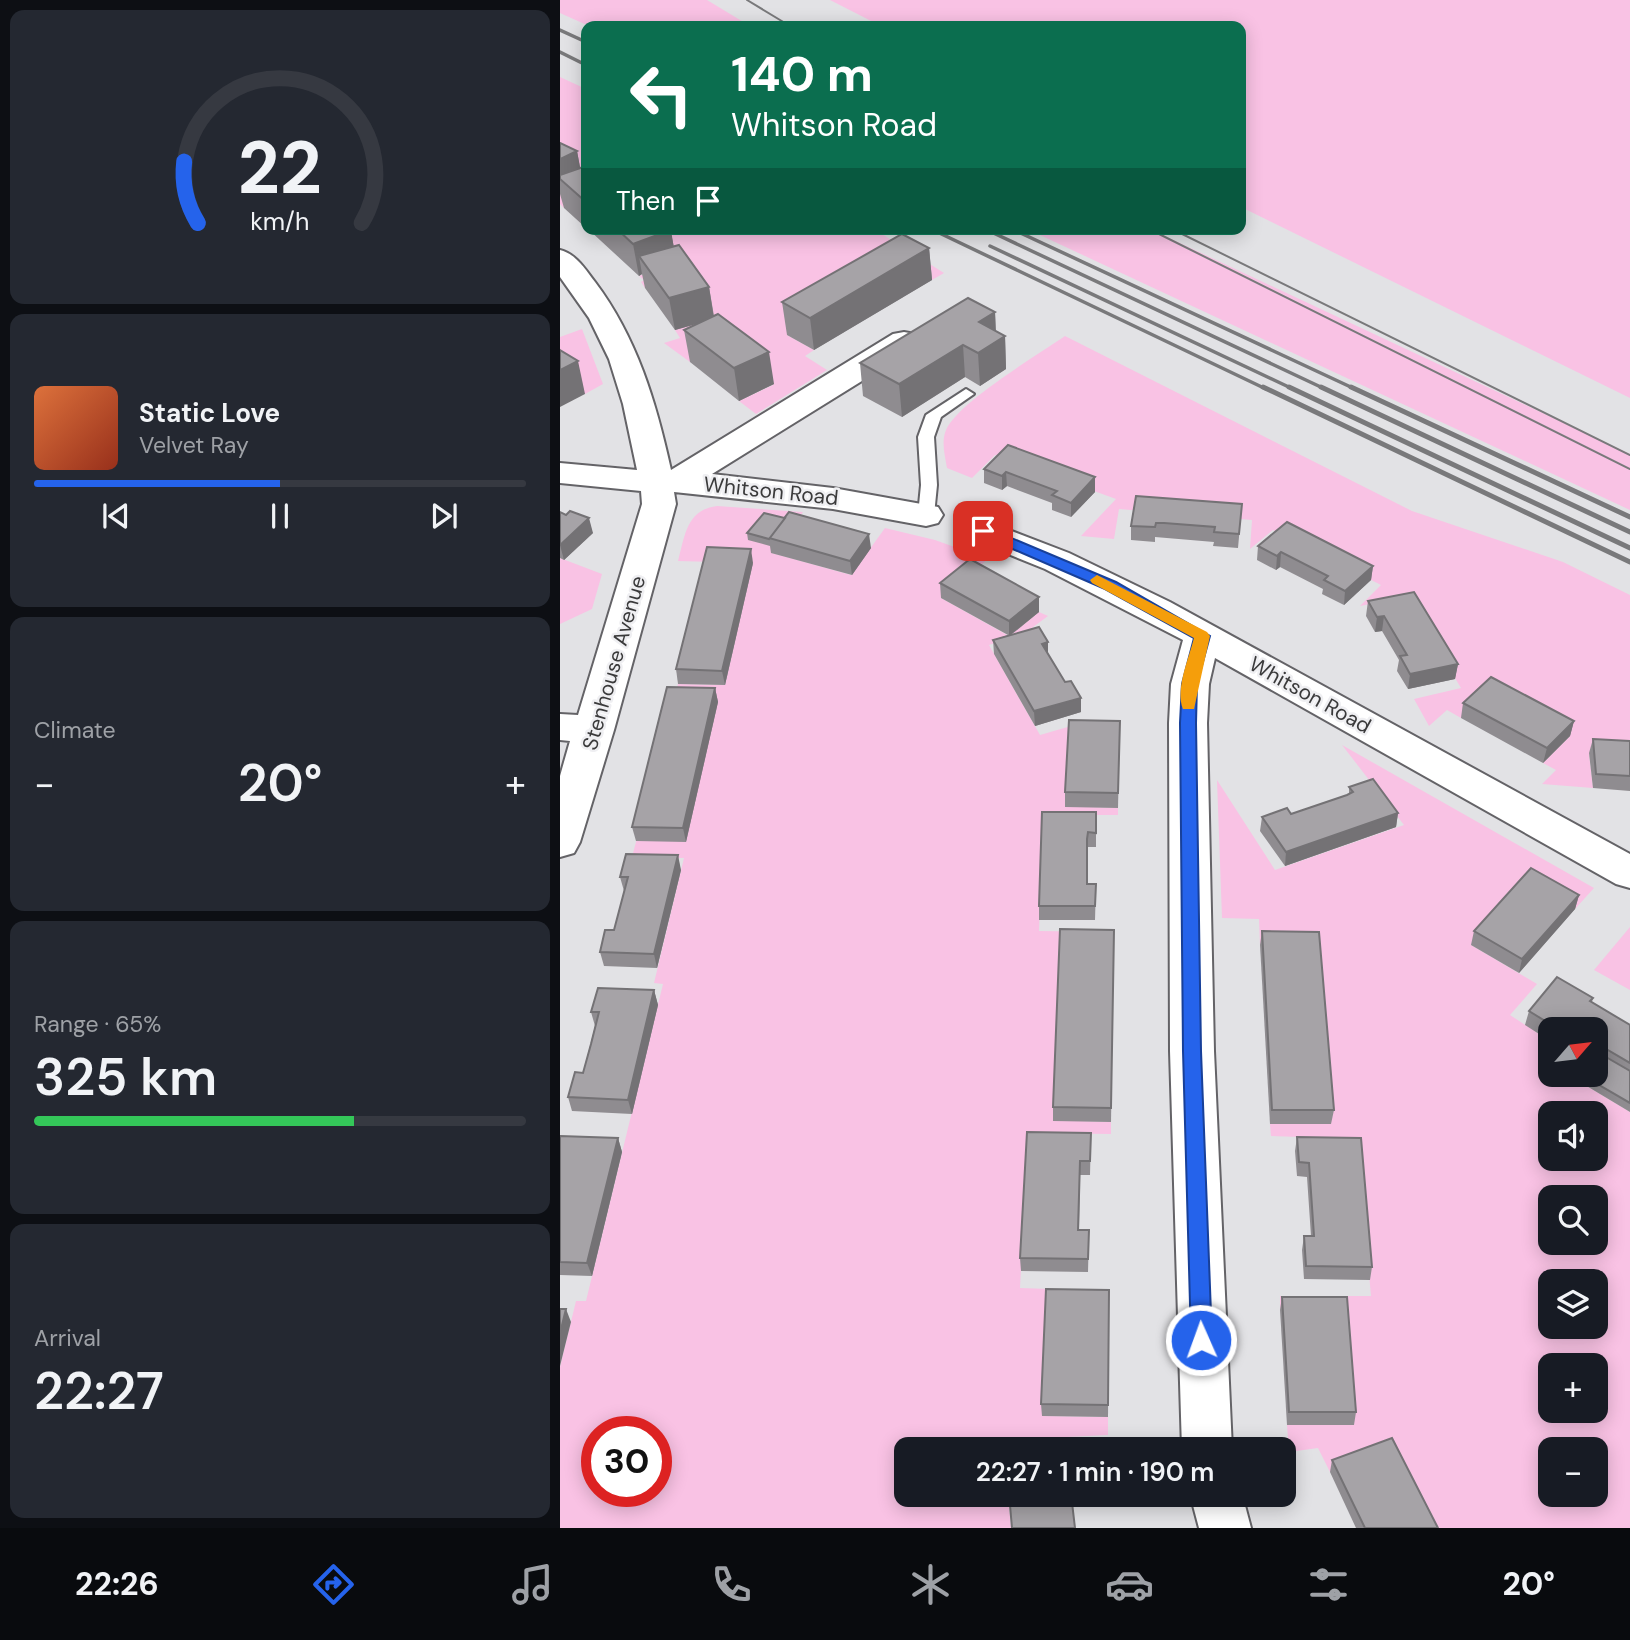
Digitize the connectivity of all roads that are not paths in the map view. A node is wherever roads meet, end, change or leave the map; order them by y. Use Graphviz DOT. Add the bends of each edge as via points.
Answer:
graph roads {
  1 [pos="560,259"];
  2 [pos="934,323"];
  3 [pos="966,394"];
  4 [pos="560,473"];
  5 [pos="667,482"];
  6 [pos="926,515"];
  7 [pos="983,531"];
  8 [pos="1202,636"];
  9 [pos="577,728"];
  10 [pos="560,842"];
  11 [pos="1630,873"];
  12 [pos="1206,1437"];
  13 [pos="1219,1507"];
  14 [pos="1225,1528"];
  1 -- 5 [label="street, Stenhouse Avenue" via="603,313 620,343"];
  2 -- 5 [label="street"];
  3 -- 6 [label="lane" via="934,415 926,438"];
  4 -- 5 [label="street, Whitson Road"];
  5 -- 6 [label="street, Whitson Road" via="874,503"];
  5 -- 9 [label="street, Stenhouse Avenue"];
  7 -- 8 [label="street, Whitson Road" via="1110,586"];
  8 -- 11 [label="street, Whitson Road"];
  8 -- 12 [label="street" via="1190,684 1188,723 1192,1051"];
  9 -- 10 [label="street, Stenhouse Avenue"];
  13 -- 14 [label="street"];
}
